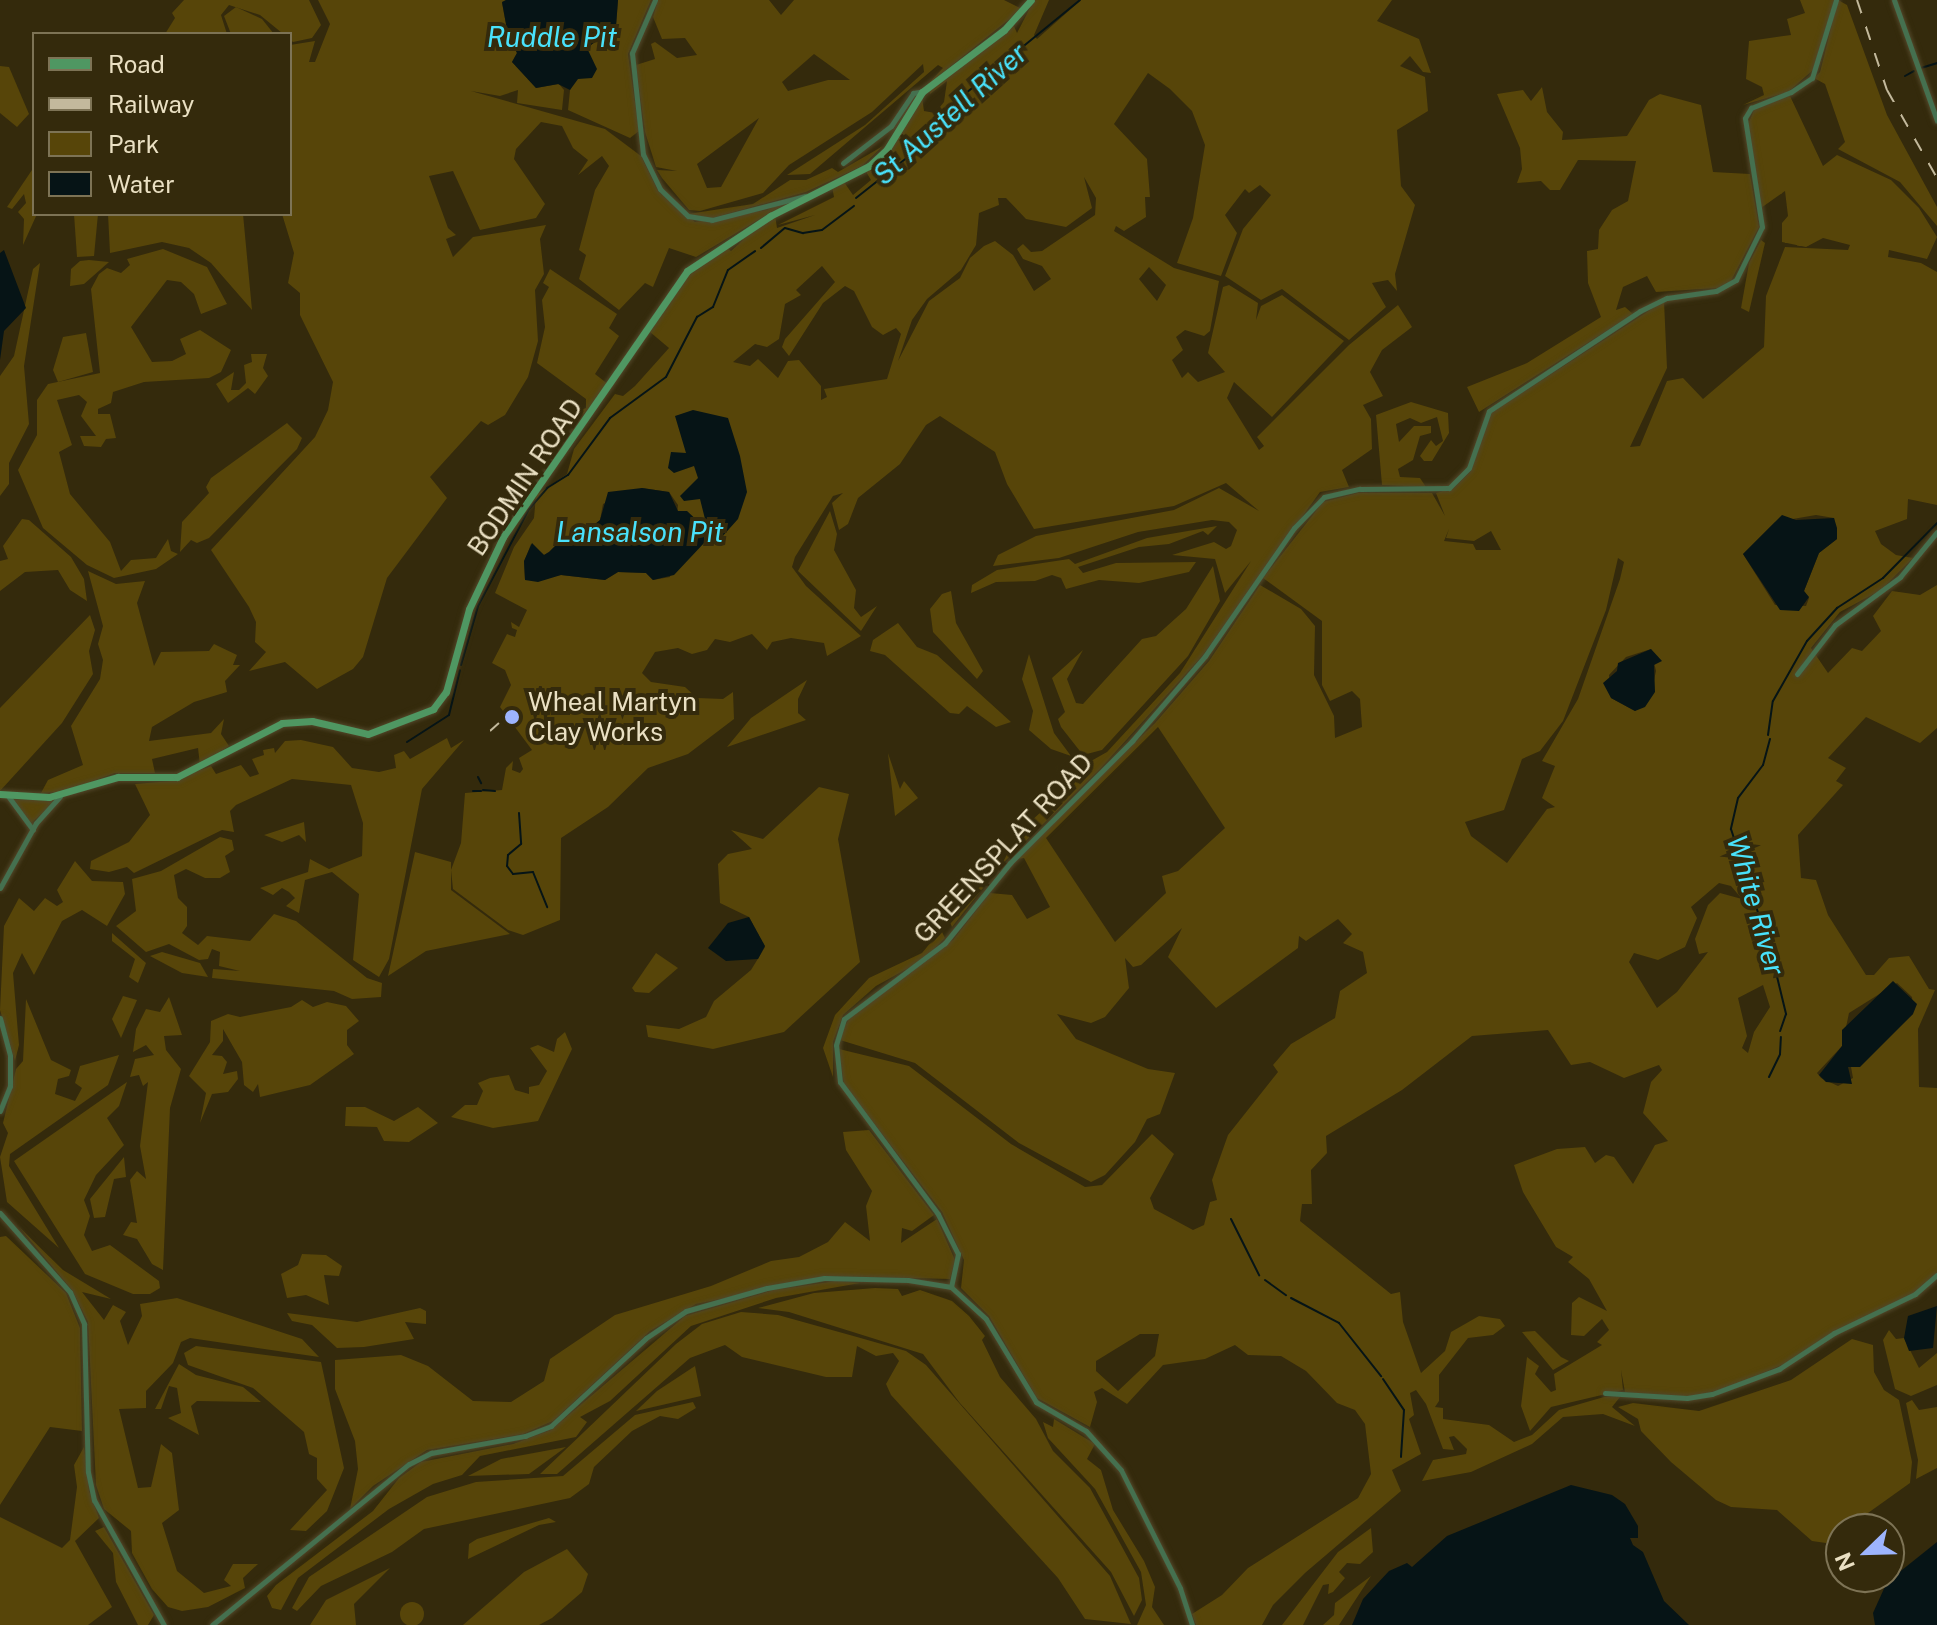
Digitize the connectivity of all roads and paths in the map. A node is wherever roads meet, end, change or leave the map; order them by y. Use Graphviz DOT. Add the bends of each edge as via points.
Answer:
graph roads {
  1 [pos="655,0"];
  2 [pos="1031,0"];
  3 [pos="1836,0"];
  4 [pos="1894,0"];
  5 [pos="924,91"];
  6 [pos="1937,121"];
  7 [pos="843,163"];
  8 [pos="805,196"];
  9 [pos="1937,532"];
  10 [pos="1797,674"];
  11 [pos="4,795"];
  12 [pos="60,796"];
  13 [pos="33,830"];
  14 [pos="0,888"];
  15 [pos="0,1018"];
  16 [pos="0,1111"];
  17 [pos="0,1213"];
  18 [pos="1937,1275"];
  19 [pos="951,1287"];
  20 [pos="1605,1393"];
  21 [pos="164,1625"];
  22 [pos="212,1625"];
  23 [pos="1192,1625"];
  1 -- 8 [label="street" via="632,53 643,154 660,189 688,216 712,220"];
  2 -- 5 [label="main road, BODMIN ROAD" via="1004,30"];
  3 -- 19 [label="street, GREENSPLAT ROAD" via="1817,70 1791,92 1751,108 1745,118 1762,227 1736,280 1716,291 1667,298 1640,311 1489,411 1469,468 1449,488 1360,489 1324,497 1294,528 1205,656 1132,741 1010,863 945,943 844,1019 836,1045 840,1082 938,1214 958,1254"];
  4 -- 6 [label="street"];
  5 -- 7 [label="street" via="913,93 891,126"];
  5 -- 8 [label="main road, BODMIN ROAD" via="875,160"];
  8 -- 12 [label="main road, BODMIN ROAD" via="710,251 687,271 503,537 469,609 448,687 433,709 368,734 312,721 286,722 185,775 115,778"];
  9 -- 10 [label="street" via="1900,577 1835,625"];
  11 -- 12 [label="main road, BODMIN ROAD"];
  11 -- 13 [label="street"];
  12 -- 13 [label="street"];
  13 -- 14 [label="street"];
  15 -- 16 [label="street" via="10,1056 10,1086"];
  17 -- 21 [label="street" via="70,1292 84,1324 88,1472 94,1500"];
  18 -- 20 [label="street" via="1915,1294 1834,1333 1779,1369 1712,1394 1687,1398"];
  19 -- 22 [label="street" via="918,1280 824,1278 686,1311 646,1338 551,1426 517,1438 431,1453 409,1464"];
  19 -- 23 [label="street" via="986,1319 1036,1402 1086,1431 1121,1470 1180,1588"];
}
